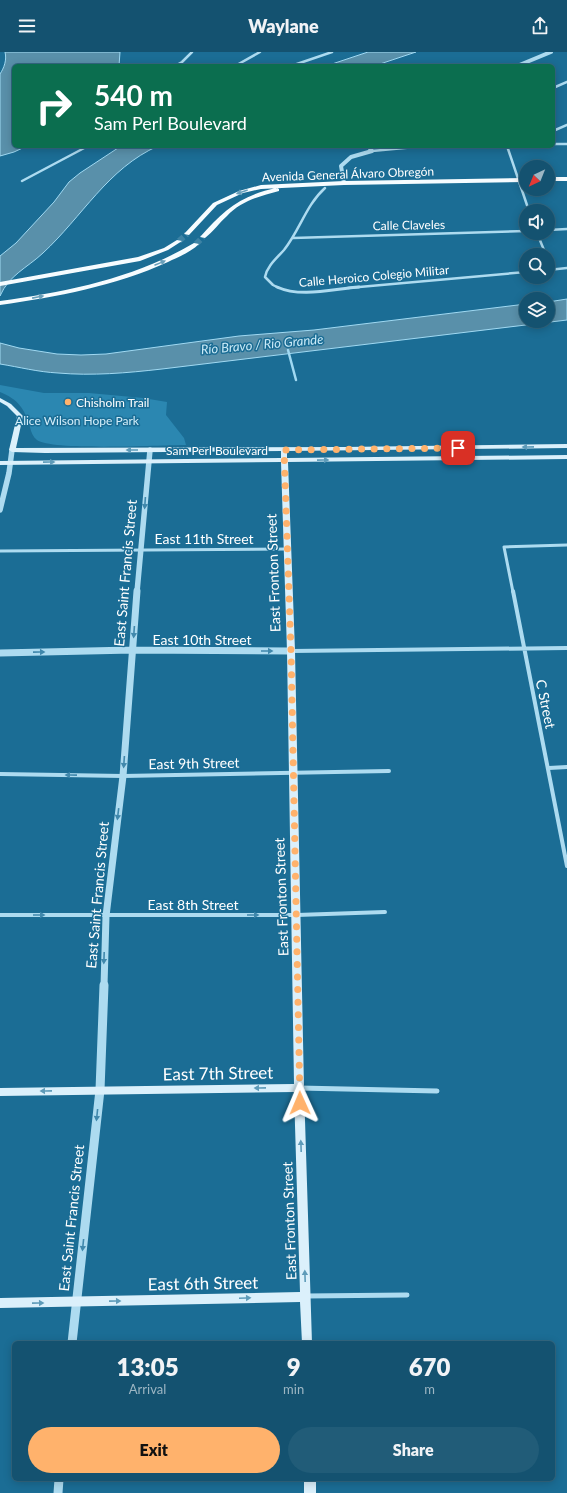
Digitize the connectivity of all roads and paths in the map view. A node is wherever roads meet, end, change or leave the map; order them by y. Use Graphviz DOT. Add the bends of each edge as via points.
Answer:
graph roads {
  1 [pos="192,52"];
  2 [pos="260,52"];
  3 [pos="332,52"];
  4 [pos="551,52"];
  5 [pos="178,64"];
  6 [pos="239,64"];
  7 [pos="296,64"];
  8 [pos="522,64"];
  9 [pos="567,82"];
  10 [pos="555,87"];
  11 [pos="567,125"];
  12 [pos="555,130"];
  13 [pos="555,144"];
  14 [pos="567,144"];
  15 [pos="84,148"];
  16 [pos="370,148"];
  17 [pos="404,148"];
  18 [pos="507,148"];
  19 [pos="372,151"];
  20 [pos="519,178"];
  21 [pos="567,179"];
  22 [pos="555,180"];
  23 [pos="22,181"];
  24 [pos="344,183"];
  25 [pos="519,183"];
  26 [pos="567,183"];
  27 [pos="407,184"];
  28 [pos="555,184"];
  29 [pos="325,188"];
  30 [pos="567,229"];
  31 [pos="555,230"];
  32 [pos="519,231"];
  33 [pos="187,234"];
  34 [pos="203,237"];
  35 [pos="293,238"];
  36 [pos="179,241"];
  37 [pos="196,244"];
  38 [pos="567,268"];
  39 [pos="555,269"];
  40 [pos="519,273"];
  41 [pos="0,284"];
  42 [pos="0,303"];
  43 [pos="0,400"];
  44 [pos="567,446"];
  45 [pos="12,450"];
  46 [pos="150,450"];
  47 [pos="284,450"];
  48 [pos="567,457"];
  49 [pos="284,460"];
  50 [pos="148,461"];
  51 [pos="0,463"];
  52 [pos="10,463"];
  53 [pos="0,510"];
  54 [pos="567,545"];
  55 [pos="287,549"];
  56 [pos="0,550"];
  57 [pos="140,550"];
  58 [pos="567,648"];
  59 [pos="523,649"];
  60 [pos="132,650"];
  61 [pos="291,651"];
  62 [pos="0,653"];
  63 [pos="567,767"];
  64 [pos="549,768"];
  65 [pos="389,771"];
  66 [pos="292,772"];
  67 [pos="0,774"];
  68 [pos="123,776"];
  69 [pos="567,866"];
  70 [pos="385,912"];
  71 [pos="0,915"];
  72 [pos="297,915"];
  73 [pos="106,916"];
  74 [pos="299,1088"];
  75 [pos="100,1090"];
  76 [pos="437,1091"];
  77 [pos="0,1092"];
  78 [pos="407,1295"];
  79 [pos="306,1296"];
  80 [pos="76,1302"];
  81 [pos="0,1303"];
  82 [pos="72,1341"];
  83 [pos="307,1341"];
  84 [pos="59,1481"];
  85 [pos="310,1481"];
  86 [pos="58,1493"];
  87 [pos="310,1493"];
  1 -- 5 [label="street"];
  2 -- 6 [label="street"];
  3 -- 7 [label="street"];
  4 -- 8 [label="street"];
  9 -- 10 [label="street"];
  11 -- 12 [label="street"];
  13 -- 14 [label="street"];
  15 -- 23 [label="street"];
  16 -- 19 [label="street"];
  17 -- 19 [label="street"];
  18 -- 20 [label="street"];
  19 -- 24 [label="street" via="353,156 343,163 341,166"];
  21 -- 22 [label="main road"];
  24 -- 27 [label="main road, Avenida General Álvaro Obregón"];
  24 -- 33 [label="main road, Avenida General Álvaro Obregón, one-way" via="276,185 246,190 215,204"];
  25 -- 27 [label="main road, Avenida General Álvaro Obregón"];
  26 -- 28 [label="main road"];
  27 -- 29 [label="main road, Avenida General Álvaro Obregón"];
  29 -- 34 [label="main road, Avenida General Álvaro Obregón" via="282,189 246,199 227,212"];
  29 -- 35 [label="street, Calle Heroico Colegio Militar" via="309,205"];
  30 -- 31 [label="street"];
  32 -- 35 [label="street, Calle Claveles"];
  35 -- 40 [label="street, Calle Heroico Colegio Militar" via="266,271 265,277 279,289 292,292"];
  36 -- 41 [label="main road" via="155,254"];
  42 -- 37 [label="main road, one-way" via="58,293 123,276 173,258"];
  38 -- 39 [label="street"];
  43 -- 45 [label="main road" via="20,416"];
  44 -- 47 [label="main road, Sam Perl Boulevard, one-way"];
  46 -- 45 [label="main road, Sam Perl Boulevard, one-way"];
  45 -- 52 [label="street"];
  46 -- 47 [label="main road, Sam Perl Boulevard"];
  46 -- 50 [label="street, East Saint Francis Street"];
  47 -- 49 [label="main road, East Fronton Street"];
  49 -- 48 [label="main road, Sam Perl Boulevard, one-way"];
  49 -- 50 [label="main road, Sam Perl Boulevard"];
  49 -- 55 [label="main road, East Fronton Street"];
  52 -- 50 [label="main road, Sam Perl Boulevard, one-way"];
  50 -- 57 [label="street, East Saint Francis Street, one-way"];
  51 -- 52 [label="main road, Sam Perl Boulevard"];
  52 -- 53 [label="street"];
  54 -- 59 [label="street, C Street" via="504,546"];
  55 -- 57 [label="street, East 11th Street"];
  55 -- 61 [label="main road, East Fronton Street"];
  56 -- 57 [label="street, East 11th Street"];
  57 -- 60 [label="street, East Saint Francis Street, one-way"];
  58 -- 59 [label="street, East 10th Street"];
  59 -- 61 [label="street, East 10th Street"];
  59 -- 64 [label="street, C Street"];
  60 -- 61 [label="street, East 10th Street, one-way"];
  62 -- 60 [label="street, East 10th Street, one-way"];
  60 -- 68 [label="street, East Saint Francis Street, one-way"];
  61 -- 66 [label="main road, East Fronton Street"];
  63 -- 64 [label="street"];
  64 -- 69 [label="street, C Street"];
  65 -- 66 [label="street, East 9th Street"];
  66 -- 68 [label="street, East 9th Street"];
  66 -- 72 [label="main road, East Fronton Street"];
  68 -- 67 [label="street, East 9th Street, one-way"];
  68 -- 73 [label="street, East Saint Francis Street, one-way"];
  70 -- 72 [label="street, East 8th Street"];
  71 -- 73 [label="street, East 8th Street, one-way"];
  73 -- 72 [label="street, East 8th Street, one-way"];
  72 -- 74 [label="main road, East Fronton Street"];
  73 -- 75 [label="street, East Saint Francis Street, one-way"];
  74 -- 75 [label="main road, East 7th Street, one-way"];
  74 -- 76 [label="street, East 7th Street"];
  79 -- 74 [label="main road, East Fronton Street, one-way"];
  75 -- 77 [label="main road, East 7th Street, one-way"];
  75 -- 80 [label="street, East Saint Francis Street, one-way"];
  78 -- 79 [label="street, East 6th Street"];
  80 -- 79 [label="main road, East 6th Street, one-way"];
  79 -- 83 [label="main road, East Fronton Street"];
  81 -- 80 [label="main road, East 6th Street, one-way"];
  80 -- 82 [label="street, East Saint Francis Street"];
  84 -- 86 [label="street"];
  85 -- 87 [label="main road"];
}
